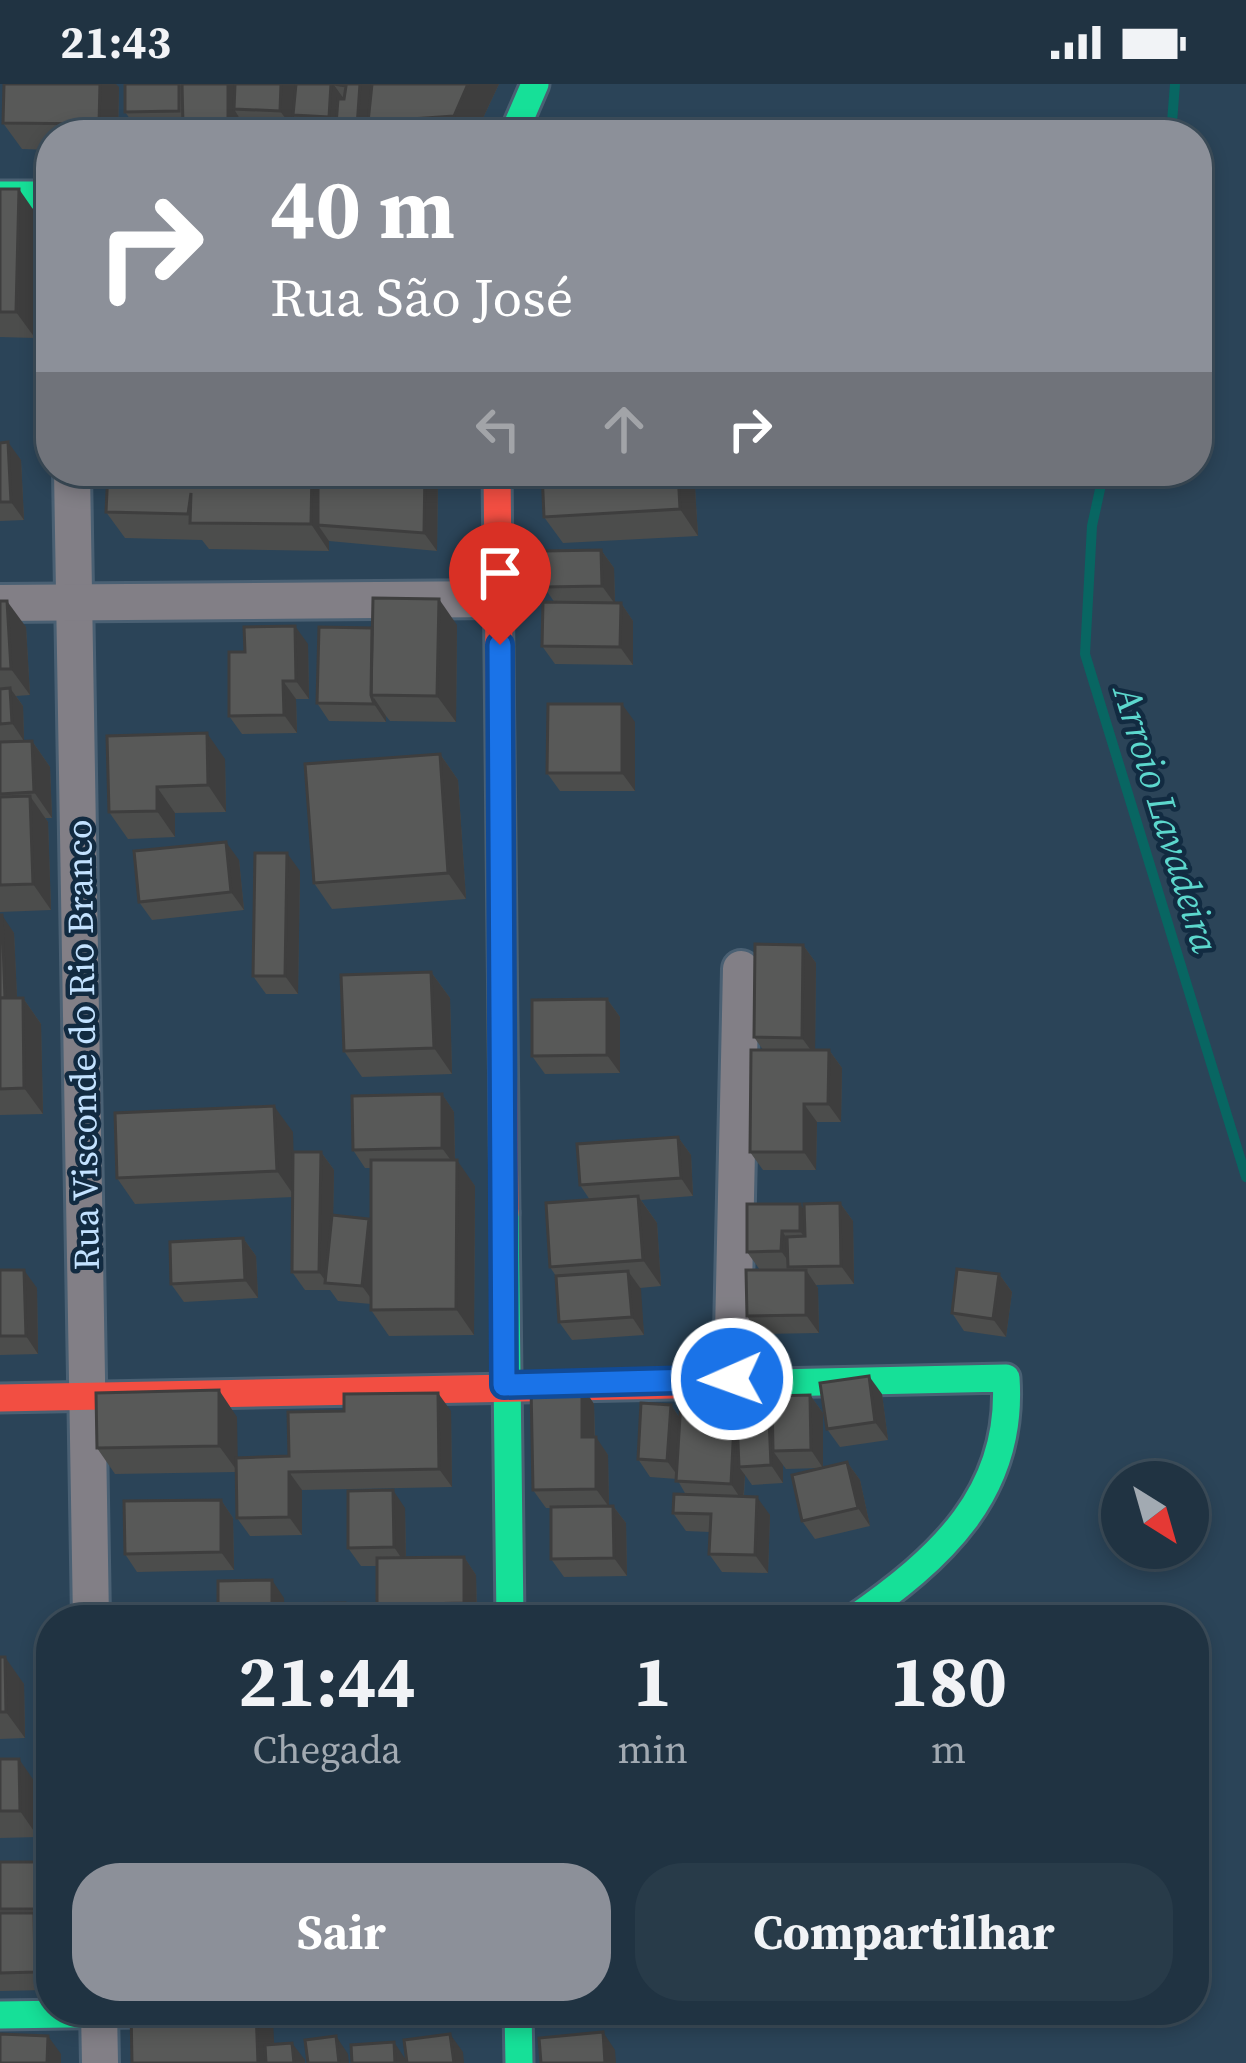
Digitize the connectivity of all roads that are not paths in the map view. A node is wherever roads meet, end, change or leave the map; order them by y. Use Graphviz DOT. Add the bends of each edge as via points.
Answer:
graph roads {
  1 [pos="535,84"];
  2 [pos="519,120"];
  3 [pos="0,195"];
  4 [pos="36,195"];
  5 [pos="72,486"];
  6 [pos="496,486"];
  7 [pos="500,598"];
  8 [pos="76,602"];
  9 [pos="0,603"];
  10 [pos="741,969"];
  11 [pos="732,1379"];
  12 [pos="504,1385"];
  13 [pos="0,1398"];
  14 [pos="86,1400"];
  15 [pos="91,1605"];
  16 [pos="510,1605"];
  17 [pos="875,1605"];
  18 [pos="36,2013"];
  19 [pos="0,2014"];
  20 [pos="99,2025"];
  21 [pos="518,2025"];
  22 [pos="100,2063"];
  23 [pos="519,2063"];
  1 -- 2 [label="street"];
  3 -- 4 [label="street"];
  5 -- 8 [label="street, Rua Visconde do Rio Branco"];
  6 -- 7 [label="street"];
  7 -- 8 [label="street"];
  7 -- 12 [label="street"];
  8 -- 9 [label="street"];
  8 -- 14 [label="street, Rua Visconde do Rio Branco"];
  10 -- 11 [label="street"];
  11 -- 12 [label="street"];
  11 -- 17 [label="street" via="1006,1378 1006,1441 971,1507 900,1589"];
  12 -- 14 [label="street"];
  12 -- 16 [label="street"];
  13 -- 14 [label="street"];
  14 -- 15 [label="street, Rua Visconde do Rio Branco"];
  18 -- 19 [label="street"];
  20 -- 22 [label="street"];
  21 -- 23 [label="street"];
}
